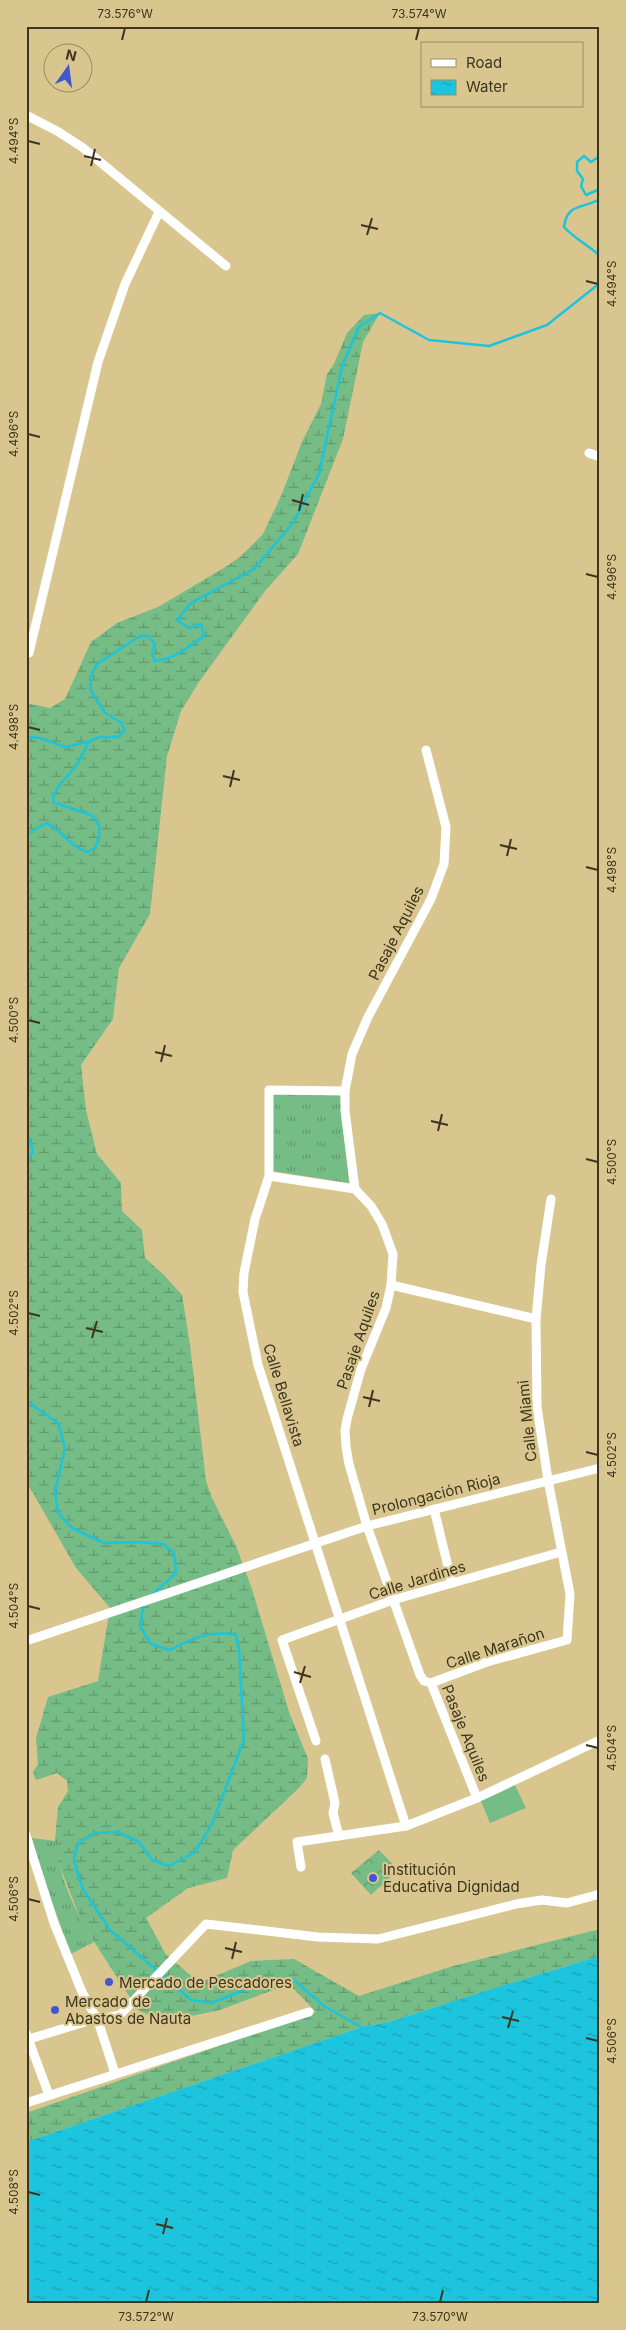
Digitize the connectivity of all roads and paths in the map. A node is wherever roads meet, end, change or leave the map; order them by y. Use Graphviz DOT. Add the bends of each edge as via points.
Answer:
graph roads {
  1 [pos="26,115"];
  2 [pos="159,212"];
  3 [pos="226,266"];
  4 [pos="589,453"];
  5 [pos="600,457"];
  6 [pos="28,653"];
  7 [pos="426,750"];
  8 [pos="345,1091"];
  9 [pos="269,1176"];
  10 [pos="355,1189"];
  11 [pos="551,1199"];
  12 [pos="391,1285"];
  13 [pos="536,1319"];
  14 [pos="600,1468"];
  15 [pos="548,1480"];
  16 [pos="434,1509"];
  17 [pos="367,1526"];
  18 [pos="316,1543"];
  19 [pos="561,1552"];
  20 [pos="452,1583"];
  21 [pos="393,1600"];
  22 [pos="341,1619"];
  23 [pos="567,1640"];
  24 [pos="26,1641"];
  25 [pos="434,1684"];
  26 [pos="600,1740"];
  27 [pos="316,1741"];
  28 [pos="325,1759"];
  29 [pos="477,1798"];
  30 [pos="406,1826"];
  31 [pos="26,1835"];
  32 [pos="339,1836"];
  33 [pos="301,1867"];
  34 [pos="600,1894"];
  35 [pos="309,2012"];
  36 [pos="98,2021"];
  37 [pos="27,2038"];
  38 [pos="115,2073"];
  39 [pos="50,2095"];
  40 [pos="26,2103"];
  1 -- 2 [label="street" via="82,147"];
  2 -- 3 [label="street"];
  2 -- 6 [label="street" via="125,284 98,362"];
  4 -- 5 [label="street"];
  7 -- 8 [label="street, Pasaje Aquiles" via="446,827 444,864 431,899 368,1017 352,1054"];
  8 -- 9 [label="street, Calle Bellavista" via="269,1090"];
  8 -- 10 [label="street, Pasaje Aquiles" via="347,1138"];
  9 -- 10 [label="street"];
  9 -- 18 [label="street, Calle Bellavista" via="255,1219 243,1292 258,1365"];
  10 -- 12 [label="street, Pasaje Aquiles" via="371,1206 389,1240"];
  11 -- 13 [label="street, Calle Miami"];
  12 -- 13 [label="street"];
  12 -- 17 [label="street, Pasaje Aquiles" via="386,1308 361,1369 345,1430 349,1464"];
  13 -- 15 [label="street, Calle Miami" via="537,1408"];
  14 -- 15 [label="street, Prolongación Rioja"];
  15 -- 16 [label="street, Prolongación Rioja"];
  15 -- 19 [label="street, Calle Miami"];
  16 -- 17 [label="street, Prolongación Rioja"];
  16 -- 20 [label="street"];
  17 -- 18 [label="street, Prolongación Rioja"];
  17 -- 21 [label="street, Pasaje Aquiles"];
  18 -- 22 [label="street, Calle Bellavista"];
  18 -- 24 [label="street, Prolongación Rioja"];
  19 -- 20 [label="street, Calle Jardines"];
  19 -- 23 [label="street, Calle Miami" via="570,1594"];
  20 -- 21 [label="street, Calle Jardines"];
  21 -- 22 [label="street, Calle Jardines"];
  21 -- 25 [label="street, Pasaje Aquiles" via="420,1675 424,1681"];
  22 -- 27 [label="street, Calle Jardines" via="282,1640"];
  22 -- 30 [label="street, Calle Bellavista"];
  23 -- 25 [label="street, Calle Marañon" via="482,1664"];
  25 -- 29 [label="street, Pasaje Aquiles"];
  26 -- 29 [label="street"];
  28 -- 32 [label="street"];
  29 -- 30 [label="street"];
  30 -- 32 [label="street"];
  31 -- 36 [label="street" via="54,1923 82,1992"];
  32 -- 33 [label="street" via="297,1842"];
  34 -- 36 [label="street" via="567,1903 542,1900 516,1904 378,1939 318,1937 206,1924 120,2015"];
  35 -- 38 [label="street"];
  36 -- 37 [label="street"];
  36 -- 38 [label="street"];
  37 -- 39 [label="street"];
  38 -- 39 [label="street"];
  39 -- 40 [label="street"];
}
